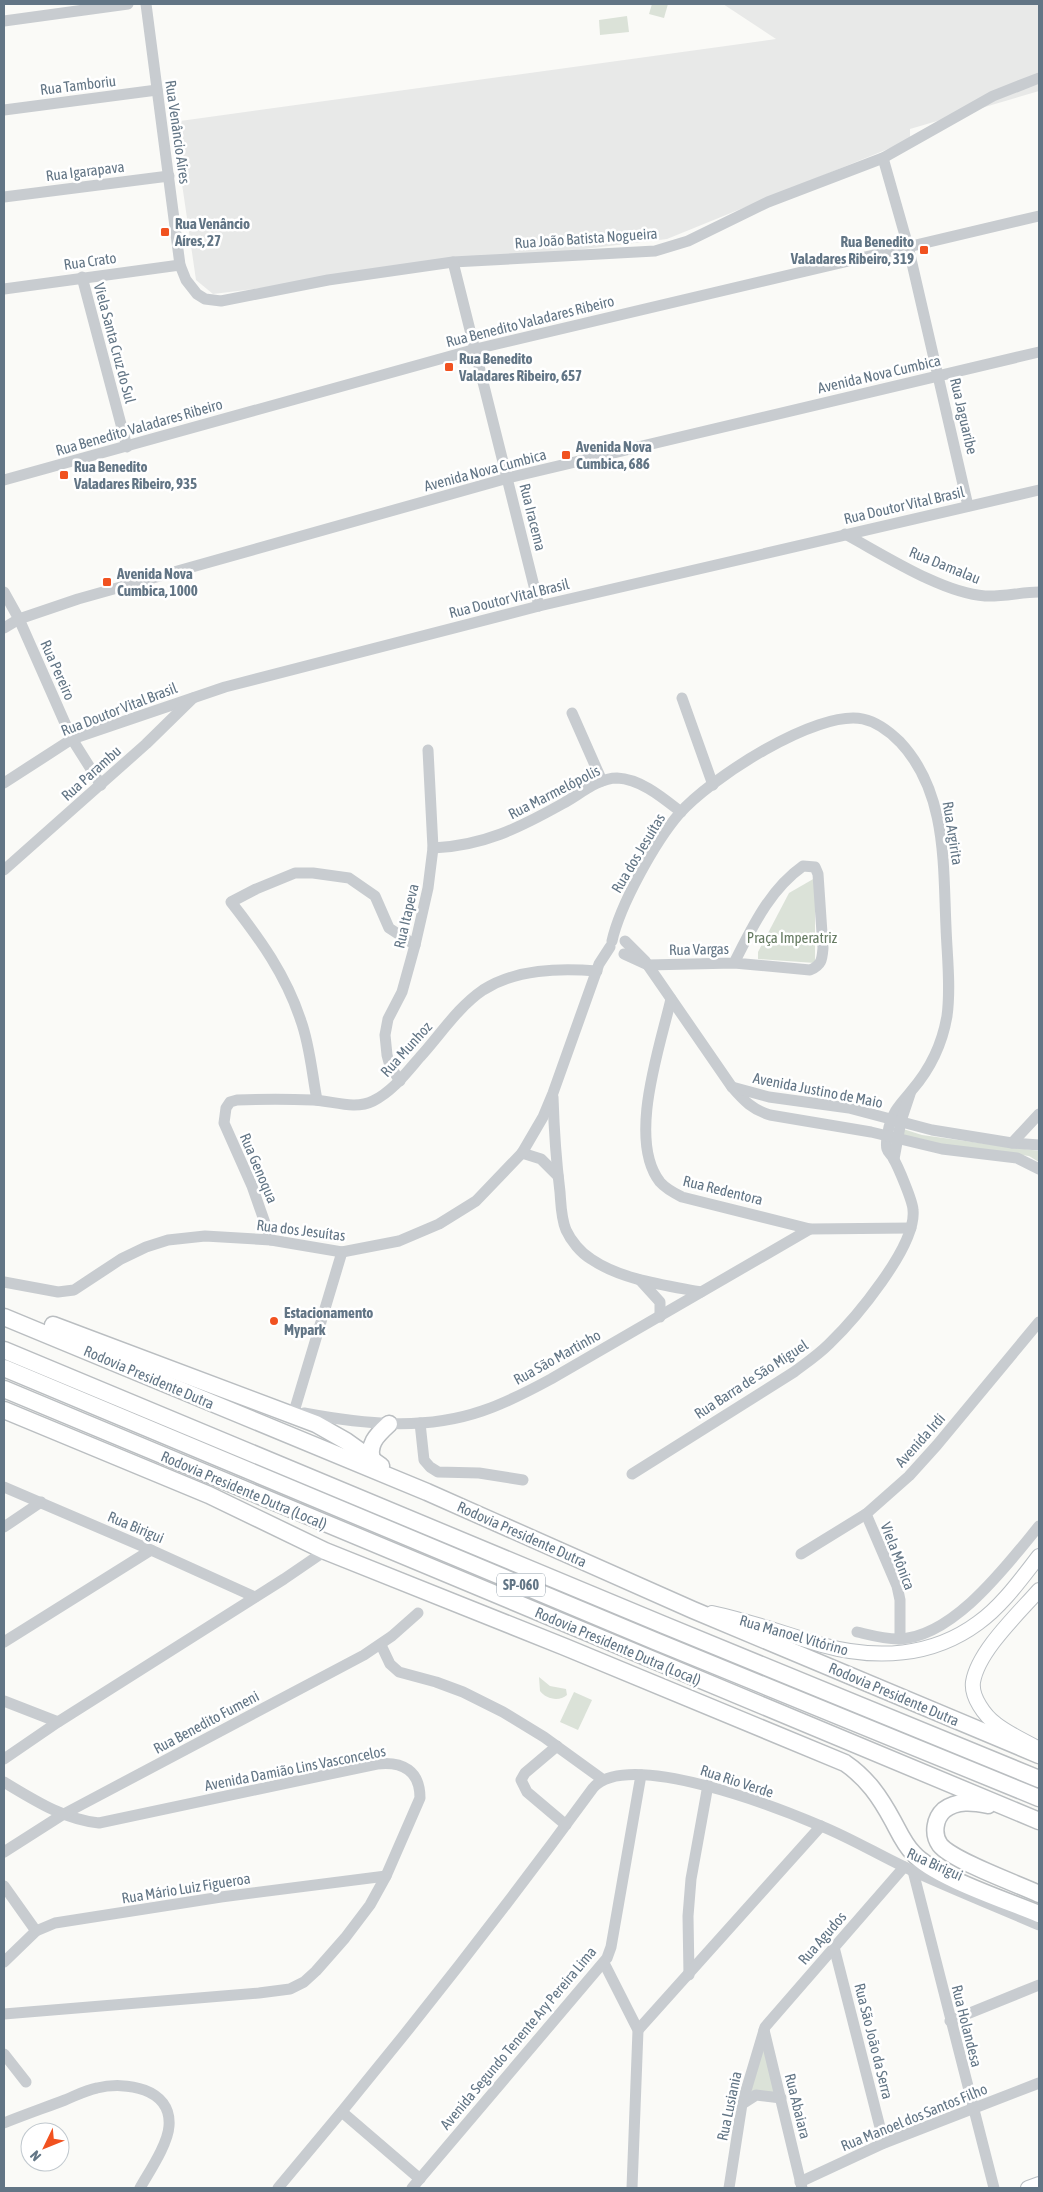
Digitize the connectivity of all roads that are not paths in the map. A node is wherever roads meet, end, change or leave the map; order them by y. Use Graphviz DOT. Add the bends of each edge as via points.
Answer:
graph roads {
  1 [pos="128,4"];
  2 [pos="146,4"];
  3 [pos="4,21"];
  4 [pos="1039,78"];
  5 [pos="157,90"];
  6 [pos="4,110"];
  7 [pos="883,158"];
  8 [pos="169,176"];
  9 [pos="4,197"];
  10 [pos="1039,216"];
  11 [pos="908,246"];
  12 [pos="453,262"];
  13 [pos="180,265"];
  14 [pos="82,277"];
  15 [pos="6,290"];
  16 [pos="476,349"];
  17 [pos="1039,352"];
  18 [pos="939,376"];
  19 [pos="127,447"];
  20 [pos="508,478"];
  21 [pos="4,480"];
  22 [pos="1039,490"];
  23 [pos="968,506"];
  24 [pos="845,534"];
  25 [pos="4,592"];
  26 [pos="1039,592"];
  27 [pos="539,606"];
  28 [pos="19,619"];
  29 [pos="4,628"];
  30 [pos="195,696"];
  31 [pos="682,698"];
  32 [pos="572,713"];
  33 [pos="72,739"];
  34 [pos="428,750"];
  35 [pos="602,781"];
  36 [pos="4,783"];
  37 [pos="101,785"];
  38 [pos="713,785"];
  39 [pos="681,812"];
  40 [pos="433,848"];
  41 [pos="4,870"];
  42 [pos="415,945"];
  43 [pos="618,946"];
  44 [pos="734,964"];
  45 [pos="648,966"];
  46 [pos="598,967"];
  47 [pos="671,999"];
  48 [pos="684,1018"];
  49 [pos="664,1027"];
  50 [pos="400,1081"];
  51 [pos="732,1087"];
  52 [pos="553,1093"];
  53 [pos="317,1100"];
  54 [pos="226,1108"];
  55 [pos="896,1120"];
  56 [pos="1038,1121"];
  57 [pos="537,1128"];
  58 [pos="893,1138"];
  59 [pos="554,1139"];
  60 [pos="1012,1143"];
  61 [pos="1039,1145"];
  62 [pos="522,1154"];
  63 [pos="1039,1169"];
  64 [pos="558,1176"];
  65 [pos="911,1228"];
  66 [pos="810,1229"];
  67 [pos="271,1240"];
  68 [pos="342,1252"];
  69 [pos="639,1279"];
  70 [pos="4,1282"];
  71 [pos="701,1292"];
  72 [pos="4,1308"];
  73 [pos="4,1317"];
  74 [pos="660,1317"];
  75 [pos="1039,1322"];
  76 [pos="4,1350"];
  77 [pos="4,1368"];
  78 [pos="4,1388"];
  79 [pos="4,1410"];
  80 [pos="293,1413"];
  81 [pos="420,1423"];
  82 [pos="389,1424"];
  83 [pos="373,1462"];
  84 [pos="632,1474"];
  85 [pos="523,1480"];
  86 [pos="4,1487"];
  87 [pos="427,1492"];
  88 [pos="41,1502"];
  89 [pos="866,1514"];
  90 [pos="324,1524"];
  91 [pos="1039,1526"];
  92 [pos="4,1527"];
  93 [pos="151,1550"];
  94 [pos="325,1551"];
  95 [pos="801,1554"];
  96 [pos="1039,1556"];
  97 [pos="1039,1590"];
  98 [pos="255,1597"];
  99 [pos="693,1610"];
  100 [pos="418,1612"];
  101 [pos="494,1619"];
  102 [pos="856,1632"];
  103 [pos="900,1639"];
  104 [pos="4,1642"];
  105 [pos="381,1645"];
  106 [pos="4,1701"];
  107 [pos="58,1722"];
  108 [pos="557,1746"];
  109 [pos="1039,1748"];
  110 [pos="1039,1755"];
  111 [pos="4,1759"];
  112 [pos="641,1775"];
  113 [pos="602,1779"];
  114 [pos="1039,1779"];
  115 [pos="4,1782"];
  116 [pos="708,1785"];
  117 [pos="1039,1798"];
  118 [pos="1015,1810"];
  119 [pos="62,1815"];
  120 [pos="1039,1821"];
  121 [pos="566,1824"];
  122 [pos="821,1826"];
  123 [pos="4,1852"];
  124 [pos="909,1869"];
  125 [pos="386,1876"];
  126 [pos="4,1886"];
  127 [pos="1039,1894"];
  128 [pos="1039,1914"];
  129 [pos="1039,1925"];
  130 [pos="36,1931"];
  131 [pos="834,1947"];
  132 [pos="4,1962"];
  133 [pos="604,1963"];
  134 [pos="689,1975"];
  135 [pos="1039,1985"];
  136 [pos="4,2014"];
  137 [pos="950,2021"];
  138 [pos="638,2030"];
  139 [pos="764,2030"];
  140 [pos="4,2054"];
  141 [pos="26,2082"];
  142 [pos="1039,2083"];
  143 [pos="780,2098"];
  144 [pos="742,2104"];
  145 [pos="973,2109"];
  146 [pos="342,2112"];
  147 [pos="4,2123"];
  148 [pos="884,2143"];
  149 [pos="416,2184"];
  150 [pos="1039,2184"];
  151 [pos="801,2185"];
  152 [pos="140,2188"];
  153 [pos="278,2188"];
  154 [pos="632,2188"];
  155 [pos="729,2188"];
  156 [pos="994,2188"];
  157 [pos="1028,2188"];
  1 -- 3 [label="street"];
  2 -- 5 [label="street, Rua Venâncio Aíres"];
  4 -- 7 [label="street, Rua João Batista Nogueira" via="993,96"];
  5 -- 6 [label="street, Rua Tamboriu"];
  5 -- 8 [label="street, Rua Venâncio Aíres"];
  7 -- 11 [label="street, Rua Jaguaribe"];
  7 -- 12 [label="street, Rua João Batista Nogueira" via="768,202 688,241 655,251"];
  8 -- 9 [label="street, Rua Igarapava"];
  8 -- 13 [label="street, Rua Venâncio Aíres"];
  10 -- 11 [label="street, Rua Benedito Valadares Ribeiro"];
  11 -- 16 [label="street, Rua Benedito Valadares Ribeiro"];
  11 -- 18 [label="street, Rua Jaguaribe"];
  12 -- 13 [label="street, Rua João Batista Nogueira" via="328,280 221,301 205,299 197,294"];
  12 -- 16 [label="street, Rua Iracema"];
  13 -- 14 [label="street, Rua Crato"];
  14 -- 15 [label="street, Rua Crato"];
  14 -- 19 [label="street, Viela Santa Cruz do Sul"];
  16 -- 19 [label="street, Rua Benedito Valadares Ribeiro"];
  16 -- 20 [label="street, Rua Iracema"];
  17 -- 18 [label="street, Avenida Nova Cumbica"];
  18 -- 20 [label="street, Avenida Nova Cumbica"];
  18 -- 23 [label="street, Rua Jaguaribe"];
  19 -- 21 [label="street, Rua Benedito Valadares Ribeiro"];
  20 -- 27 [label="street, Rua Iracema"];
  20 -- 28 [label="street, Avenida Nova Cumbica" via="78,599"];
  22 -- 23 [label="street, Rua Doutor Vital Brasil"];
  23 -- 24 [label="street, Rua Doutor Vital Brasil"];
  24 -- 26 [label="street, Rua Damalau" via="928,578 962,592 988,596"];
  24 -- 27 [label="street, Rua Doutor Vital Brasil"];
  25 -- 28 [label="street, Rua Pereiro"];
  27 -- 30 [label="street, Rua Doutor Vital Brasil"];
  28 -- 29 [label="street, Avenida Nova Cumbica"];
  28 -- 33 [label="street, Rua Pereiro"];
  30 -- 33 [label="street, Rua Doutor Vital Brasil"];
  30 -- 37 [label="street, Rua Parambu"];
  31 -- 38 [label="street"];
  32 -- 35 [label="street"];
  33 -- 36 [label="street, Rua Doutor Vital Brasil"];
  33 -- 37 [label="street, Rua Pereiro"];
  34 -- 40 [label="street, Rua Itapeva"];
  35 -- 39 [label="street, Rua Marmelópolis" via="617,778 636,783 663,797"];
  35 -- 40 [label="street, Rua Marmelópolis" via="490,840"];
  37 -- 41 [label="street, Rua Parambu"];
  38 -- 39 [label="street, Rua Argirita"];
  38 -- 55 [label="street, Rua Argirita" via="781,741 822,723 847,717 878,724 892,734 921,771 937,813 943,851 947,1013 939,1050 911,1092 901,1101"];
  39 -- 43 [label="street, Rua dos Jesuítas" via="637,881 623,911"];
  40 -- 42 [label="street, Rua Itapeva"];
  42 -- 50 [label="street, Rua Itapeva" via="402,992 386,1028 387,1055"];
  42 -- 53 [label="street" via="389,928 375,896 349,878 295,873 231,902 272,956 289,987 302,1022"];
  43 -- 45 [label="street"];
  43 -- 46 [label="street"];
  44 -- 44 [label="street, Rua Vargas" via="759,915 784,881 802,866 815,867 823,948 820,964 810,970"];
  44 -- 45 [label="street, Rua Vargas"];
  45 -- 47 [label="street"];
  46 -- 50 [label="street, Rua Munhoz" via="522,974 496,982 464,1006"];
  46 -- 52 [label="street, Rua dos Jesuítas"];
  47 -- 48 [label="street"];
  47 -- 49 [label="street, Rua Redentora"];
  48 -- 49 [label="street"];
  48 -- 51 [label="street"];
  49 -- 66 [label="street, Rua Redentora" via="648,1097 645,1127 648,1154 661,1183 682,1197"];
  50 -- 53 [label="street, Rua Munhoz" via="373,1101 360,1104"];
  51 -- 55 [label="street, Avenida Justino de Maio" via="769,1097 849,1108"];
  51 -- 58 [label="street, Avenida Justino de Maio" via="749,1105 770,1115"];
  52 -- 57 [label="street, Rua dos Jesuítas"];
  52 -- 59 [label="street"];
  53 -- 54 [label="street, Rua Munhoz" via="237,1100"];
  54 -- 67 [label="street, Rua Genoqua" via="224,1123"];
  55 -- 58 [label="street, Rua Argirita"];
  55 -- 60 [label="street, Avenida Justino de Maio" via="932,1130"];
  56 -- 60 [label="street"];
  57 -- 59 [label="street"];
  57 -- 62 [label="street, Rua dos Jesuítas"];
  58 -- 63 [label="street, Avenida Justino de Maio" via="942,1149 1017,1158"];
  58 -- 65 [label="street, Rua Barra de São Miguel" via="887,1148 914,1209"];
  59 -- 64 [label="street"];
  60 -- 61 [label="street, Avenida Justino de Maio"];
  62 -- 64 [label="street" via="541,1159"];
  62 -- 68 [label="street, Rua dos Jesuítas" via="476,1201 439,1224 399,1241"];
  64 -- 69 [label="street" via="562,1216 572,1239 589,1258"];
  65 -- 66 [label="street, Rua Redentora"];
  65 -- 84 [label="street, Rua Barra de São Miguel" via="887,1274 843,1329 816,1356"];
  66 -- 71 [label="street, Rua São Martinho"];
  67 -- 68 [label="street, Rua dos Jesuítas"];
  67 -- 70 [label="street, Rua dos Jesuítas" via="205,1236 168,1240 121,1260 74,1290 58,1292"];
  68 -- 80 [label="street"];
  69 -- 71 [label="street"];
  69 -- 74 [label="street" via="660,1302"];
  71 -- 74 [label="street, Rua São Martinho"];
  72 -- 80 [label="highway"];
  73 -- 87 [label="highway, Rodovia Presidente Dutra"];
  74 -- 81 [label="street, Rua São Martinho" via="517,1397 481,1411"];
  75 -- 89 [label="street, Avenida Irdi" via="937,1446"];
  76 -- 114 [label="highway, Rodovia Presidente Dutra / SP-060"];
  77 -- 117 [label="highway, SP-060" via="654,1641"];
  78 -- 90 [label="highway, Rodovia Presidente Dutra (Local) / SP-060"];
  79 -- 94 [label="highway" via="210,1495"];
  80 -- 82 [label="street, Rua São Martinho"];
  80 -- 83 [label="highway" via="346,1441"];
  81 -- 82 [label="street, Rua São Martinho"];
  81 -- 85 [label="street" via="424,1460 438,1472 479,1473"];
  82 -- 83 [label="highway" via="370,1446"];
  83 -- 87 [label="highway"];
  86 -- 88 [label="street, Rua Birigui"];
  87 -- 99 [label="highway, Rodovia Presidente Dutra"];
  88 -- 92 [label="street"];
  88 -- 93 [label="street, Rua Birigui"];
  89 -- 95 [label="street, Avenida Irdi"];
  89 -- 103 [label="street, Viela Mônica" via="897,1586"];
  90 -- 101 [label="highway" via="384,1564"];
  90 -- 118 [label="highway, Rodovia Presidente Dutra (Local) / SP-060"];
  91 -- 103 [label="street" via="971,1603 929,1632"];
  93 -- 98 [label="street, Rua Birigui"];
  93 -- 104 [label="street"];
  94 -- 98 [label="street"];
  94 -- 101 [label="highway"];
  96 -- 99 [label="main road, Rua Manoel Vitórino" via="999,1604 979,1622 956,1638 906,1653 856,1652 736,1618"];
  97 -- 109 [label="main road" via="990,1648 978,1666 972,1684 985,1713 996,1724"];
  98 -- 107 [label="street"];
  99 -- 110 [label="highway, Rodovia Presidente Dutra"];
  100 -- 105 [label="street, Rua Benedito Fumeni"];
  101 -- 128 [label="highway" via="845,1763 861,1774 876,1793 903,1840 922,1862"];
  102 -- 103 [label="street"];
  105 -- 108 [label="street" via="390,1664 399,1672 463,1692 503,1712"];
  105 -- 119 [label="street, Rua Benedito Fumeni"];
  106 -- 107 [label="street"];
  107 -- 111 [label="street"];
  108 -- 113 [label="street"];
  108 -- 121 [label="street" via="521,1780 527,1792"];
  112 -- 113 [label="street, Rua Rio Verde"];
  112 -- 116 [label="street, Rua Rio Verde"];
  112 -- 133 [label="street, Avenida Segundo Tenente Ary Pereira Lima" via="611,1947"];
  113 -- 121 [label="street"];
  115 -- 119 [label="street, Avenida Damião Lins Vasconcelos"];
  116 -- 122 [label="street, Rua Rio Verde"];
  116 -- 134 [label="street" via="691,1880"];
  118 -- 120 [label="highway, Rodovia Presidente Dutra (Local) / SP-060"];
  118 -- 127 [label="highway" via="970,1802 951,1806 938,1818 936,1837 940,1845 955,1857"];
  119 -- 123 [label="street, Rua Benedito Fumeni"];
  119 -- 125 [label="street, Avenida Damião Lins Vasconcelos" via="99,1823 394,1763 416,1779 420,1798"];
  121 -- 146 [label="street" via="459,1967"];
  122 -- 124 [label="street, Rua Birigui"];
  122 -- 134 [label="street"];
  124 -- 129 [label="street, Rua Birigui"];
  124 -- 131 [label="street, Rua Agudos"];
  124 -- 137 [label="street, Rua Holandesa"];
  125 -- 130 [label="street, Rua Mário Luiz Figueroa" via="214,1898 55,1924"];
  125 -- 136 [label="street, Avenida Damião Lins Vasconcelos" via="370,1905 316,1972 290,1989 196,2000"];
  126 -- 130 [label="street"];
  130 -- 132 [label="street, Rua Mário Luiz Figueroa"];
  131 -- 139 [label="street, Rua Agudos" via="771,2017"];
  131 -- 148 [label="street, Rua São João da Serra"];
  133 -- 138 [label="street"];
  133 -- 149 [label="street, Avenida Segundo Tenente Ary Pereira Lima"];
  134 -- 138 [label="street"];
  135 -- 137 [label="street"];
  137 -- 145 [label="street, Rua Holandesa"];
  138 -- 154 [label="street"];
  139 -- 143 [label="street, Rua Abaiara"];
  139 -- 144 [label="street, Rua Lusiania"];
  140 -- 141 [label="street"];
  142 -- 145 [label="street, Rua Manoel dos Santos Filho"];
  143 -- 144 [label="street" via="756,2095"];
  143 -- 151 [label="street, Rua Abaiara"];
  144 -- 155 [label="street, Rua Lusiania"];
  145 -- 148 [label="street, Rua Manoel dos Santos Filho"];
  145 -- 156 [label="street, Rua Holandesa"];
  146 -- 149 [label="street"];
  146 -- 153 [label="street"];
  147 -- 152 [label="street" via="96,2088 114,2084 149,2090 161,2100 168,2113 169,2127 163,2146"];
  148 -- 151 [label="street, Rua Manoel dos Santos Filho"];
  150 -- 157 [label="main road"];
}
